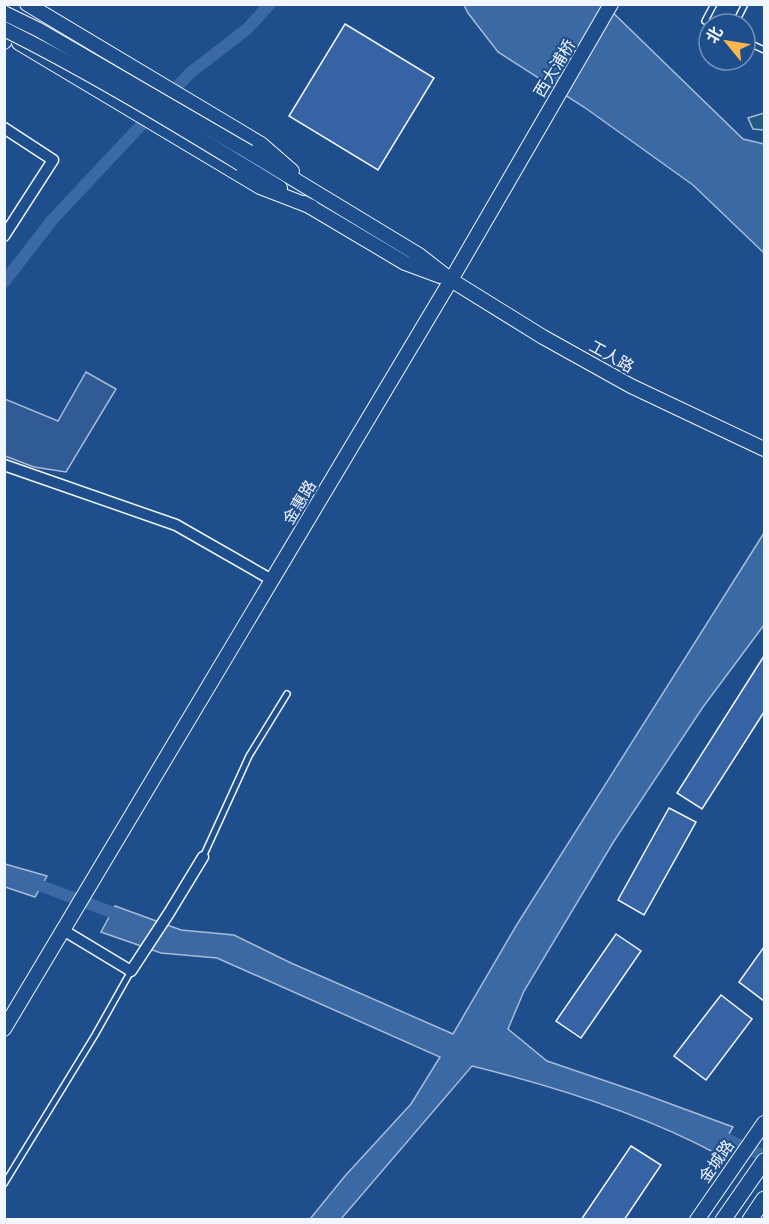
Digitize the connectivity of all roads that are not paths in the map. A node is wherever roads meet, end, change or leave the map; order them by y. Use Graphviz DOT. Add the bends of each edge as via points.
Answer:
graph roads {
  1 [pos="27,4"];
  2 [pos="611,4"];
  3 [pos="4,13"];
  4 [pos="5,35"];
  5 [pos="4,128"];
  6 [pos="526,149"];
  7 [pos="320,195"];
  8 [pos="312,207"];
  9 [pos="4,236"];
  10 [pos="451,280"];
  11 [pos="765,449"];
  12 [pos="4,465"];
  13 [pos="272,580"];
  14 [pos="287,694"];
  15 [pos="203,857"];
  16 [pos="66,925"];
  17 [pos="131,971"];
  18 [pos="4,1029"];
  19 [pos="760,1128"];
  20 [pos="761,1167"];
  21 [pos="4,1184"];
  22 [pos="765,1199"];
  23 [pos="708,1203"];
  24 [pos="697,1220"];
  25 [pos="702,1220"];
  26 [pos="723,1220"];
  27 [pos="750,1220"];
  1 -- 4 [label="main road"];
  1 -- 7 [label="main road" via="261,144"];
  2 -- 6 [label="main road, 西大浦桥"];
  3 -- 7 [label="main road, 工人路, bridge"];
  4 -- 8 [label="main road" via="260,187"];
  4 -- 8 [label="main road, 工人路, bridge" via="40,46"];
  5 -- 9 [label="street" via="53,160"];
  6 -- 10 [label="main road, 金惠路"];
  7 -- 10 [label="main road, 工人路" via="419,255"];
  8 -- 10 [label="main road, 工人路" via="405,263"];
  10 -- 11 [label="main road, 工人路" via="631,386"];
  10 -- 13 [label="main road, 金惠路"];
  12 -- 13 [label="street" via="176,525"];
  13 -- 16 [label="main road, 金惠路"];
  14 -- 15 [label="lane" via="249,756"];
  15 -- 17 [label="street"];
  16 -- 17 [label="street"];
  16 -- 18 [label="main road"];
  17 -- 21 [label="lane"];
  19 -- 23 [label="main road, 金城路"];
  20 -- 26 [label="main road"];
  22 -- 27 [label="main road"];
  23 -- 24 [label="main road, 金城路"];
  23 -- 25 [label="main road"];
}
